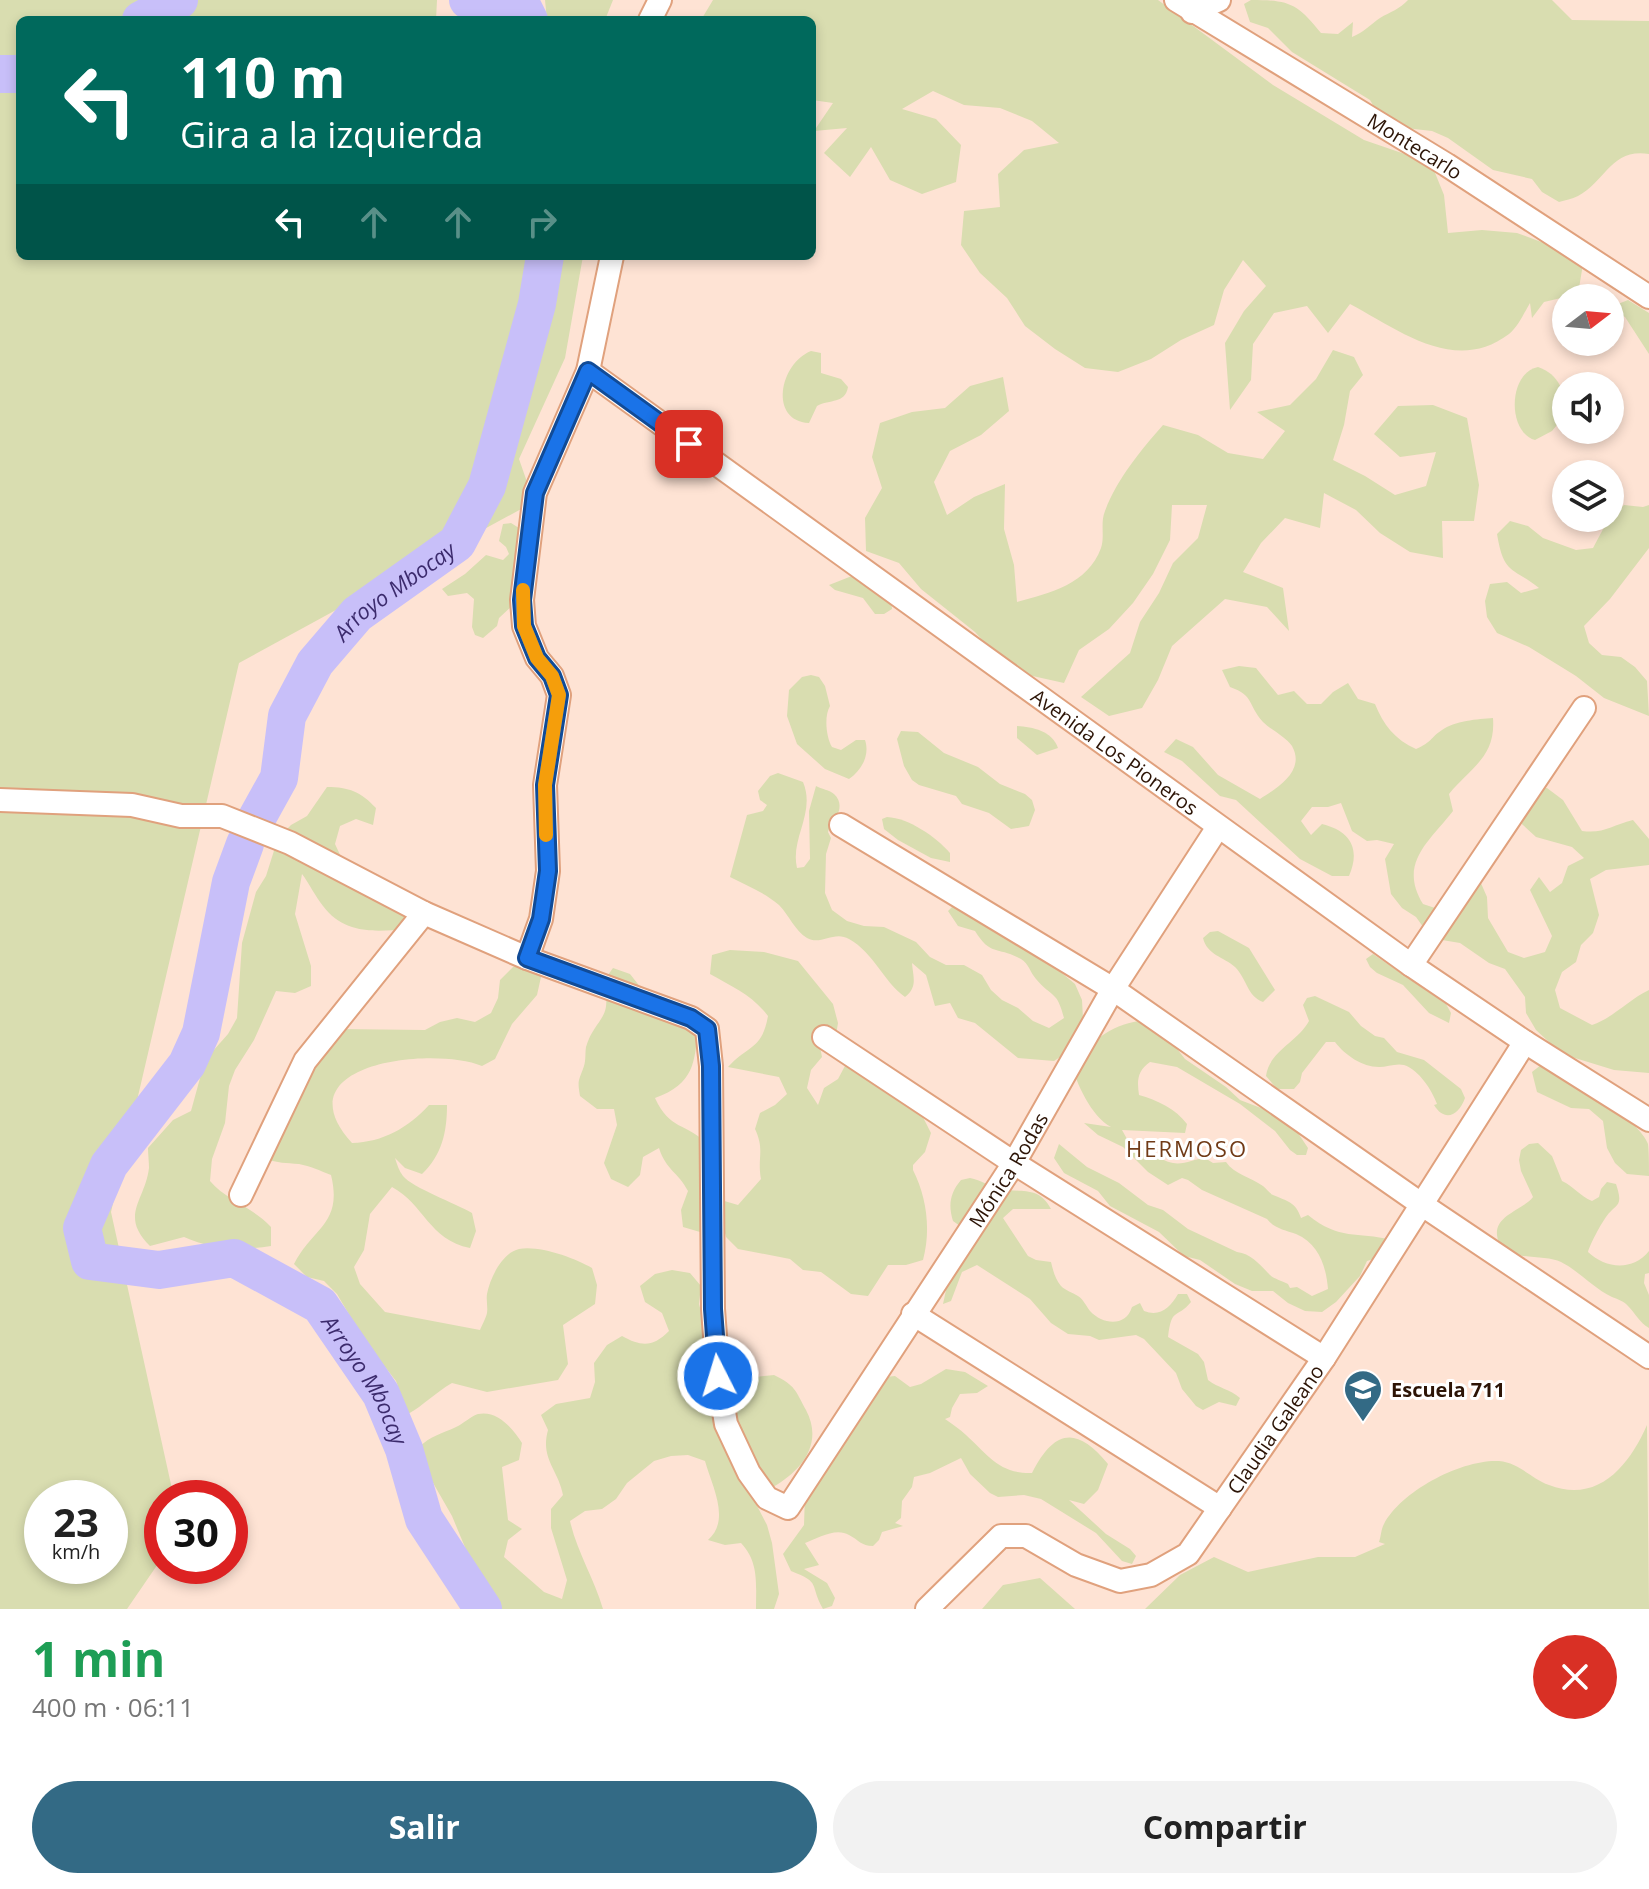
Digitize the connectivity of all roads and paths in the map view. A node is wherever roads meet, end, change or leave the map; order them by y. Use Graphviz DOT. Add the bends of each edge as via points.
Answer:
graph roads {
  1 [pos="1219,0"];
  2 [pos="1184,6"];
  3 [pos="611,260"];
  4 [pos="1649,297"];
  5 [pos="588,371"];
  6 [pos="1584,708"];
  7 [pos="0,800"];
  8 [pos="841,825"];
  9 [pos="1218,827"];
  10 [pos="424,913"];
  11 [pos="527,958"];
  12 [pos="1411,965"];
  13 [pos="1113,989"];
  14 [pos="824,1037"];
  15 [pos="1525,1042"];
  16 [pos="1649,1120"];
  17 [pos="1014,1163"];
  18 [pos="241,1195"];
  19 [pos="1421,1204"];
  20 [pos="913,1314"];
  21 [pos="1649,1357"];
  22 [pos="1324,1358"];
  23 [pos="1220,1508"];
  24 [pos="927,1609"];
  1 -- 2 [label="street"];
  2 -- 4 [label="street, Montecarlo" via="1447,165"];
  3 -- 5 [label="street"];
  5 -- 9 [label="street, Avenida Los Pioneros"];
  5 -- 11 [label="street" via="535,493 522,600 524,626 559,695 545,785 548,871 541,919"];
  6 -- 12 [label="street"];
  7 -- 10 [label="street" via="132,805 181,816 222,816 290,843"];
  8 -- 13 [label="street"];
  9 -- 12 [label="street, Avenida Los Pioneros"];
  9 -- 13 [label="street, Mónica Rodas"];
  10 -- 11 [label="street"];
  10 -- 18 [label="street" via="305,1061"];
  11 -- 20 [label="street, Mónica Rodas" via="691,1018 707,1029 713,1309 720,1388 726,1424 767,1498 788,1508"];
  12 -- 15 [label="street, Avenida Los Pioneros"];
  13 -- 17 [label="street, Mónica Rodas"];
  13 -- 19 [label="street"];
  14 -- 17 [label="street"];
  15 -- 16 [label="street, Avenida Los Pioneros"];
  15 -- 19 [label="street, Claudia Galeano"];
  17 -- 20 [label="street, Mónica Rodas"];
  17 -- 22 [label="street"];
  19 -- 21 [label="street"];
  19 -- 22 [label="street, Claudia Galeano"];
  20 -- 23 [label="street"];
  22 -- 23 [label="street, Claudia Galeano"];
  23 -- 24 [label="street, Claudia Galeano" via="1188,1554 1151,1575 1120,1581 1076,1565 1026,1536 1001,1536"];
}
